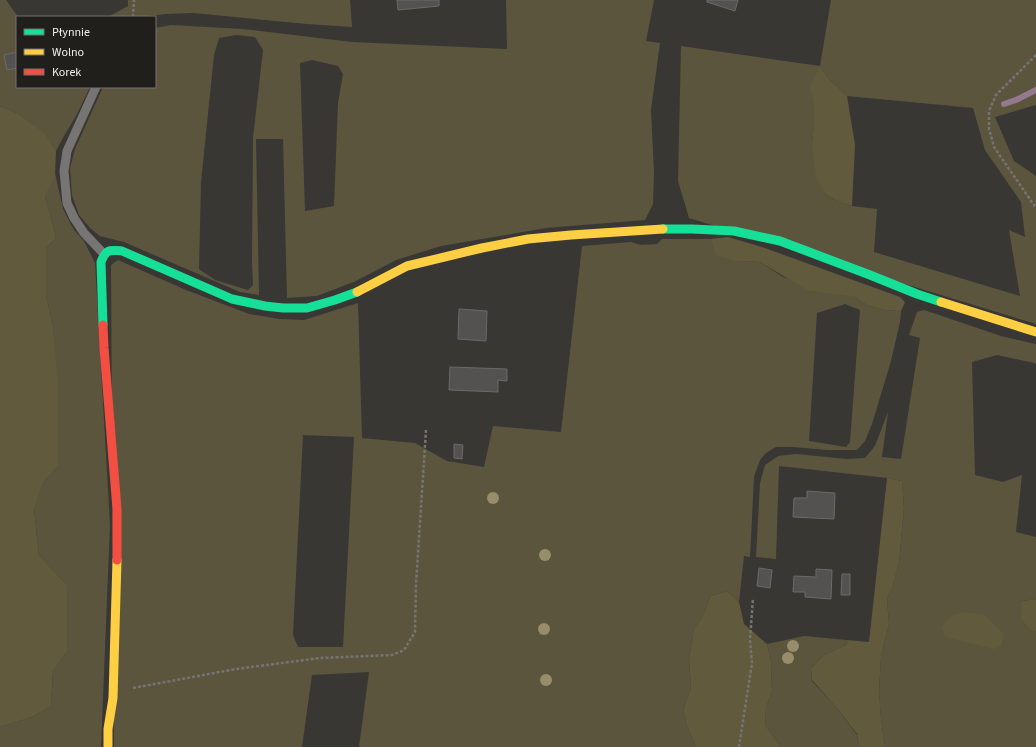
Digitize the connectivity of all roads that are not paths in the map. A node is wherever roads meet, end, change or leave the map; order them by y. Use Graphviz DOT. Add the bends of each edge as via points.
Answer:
graph roads {
  1 [pos="96,88"];
  2 [pos="104,254"];
  3 [pos="1036,332"];
  4 [pos="108,747"];
  1 -- 2 [label="lane" via="67,152 64,171 67,203 74,218"];
  2 -- 3 [label="street" via="112,250 122,251 232,300 283,308 307,308 353,294 407,266 489,246 528,239 673,229 734,231 780,241 918,294"];
  2 -- 4 [label="street" via="101,262 104,348 117,509 117,572"];
}
